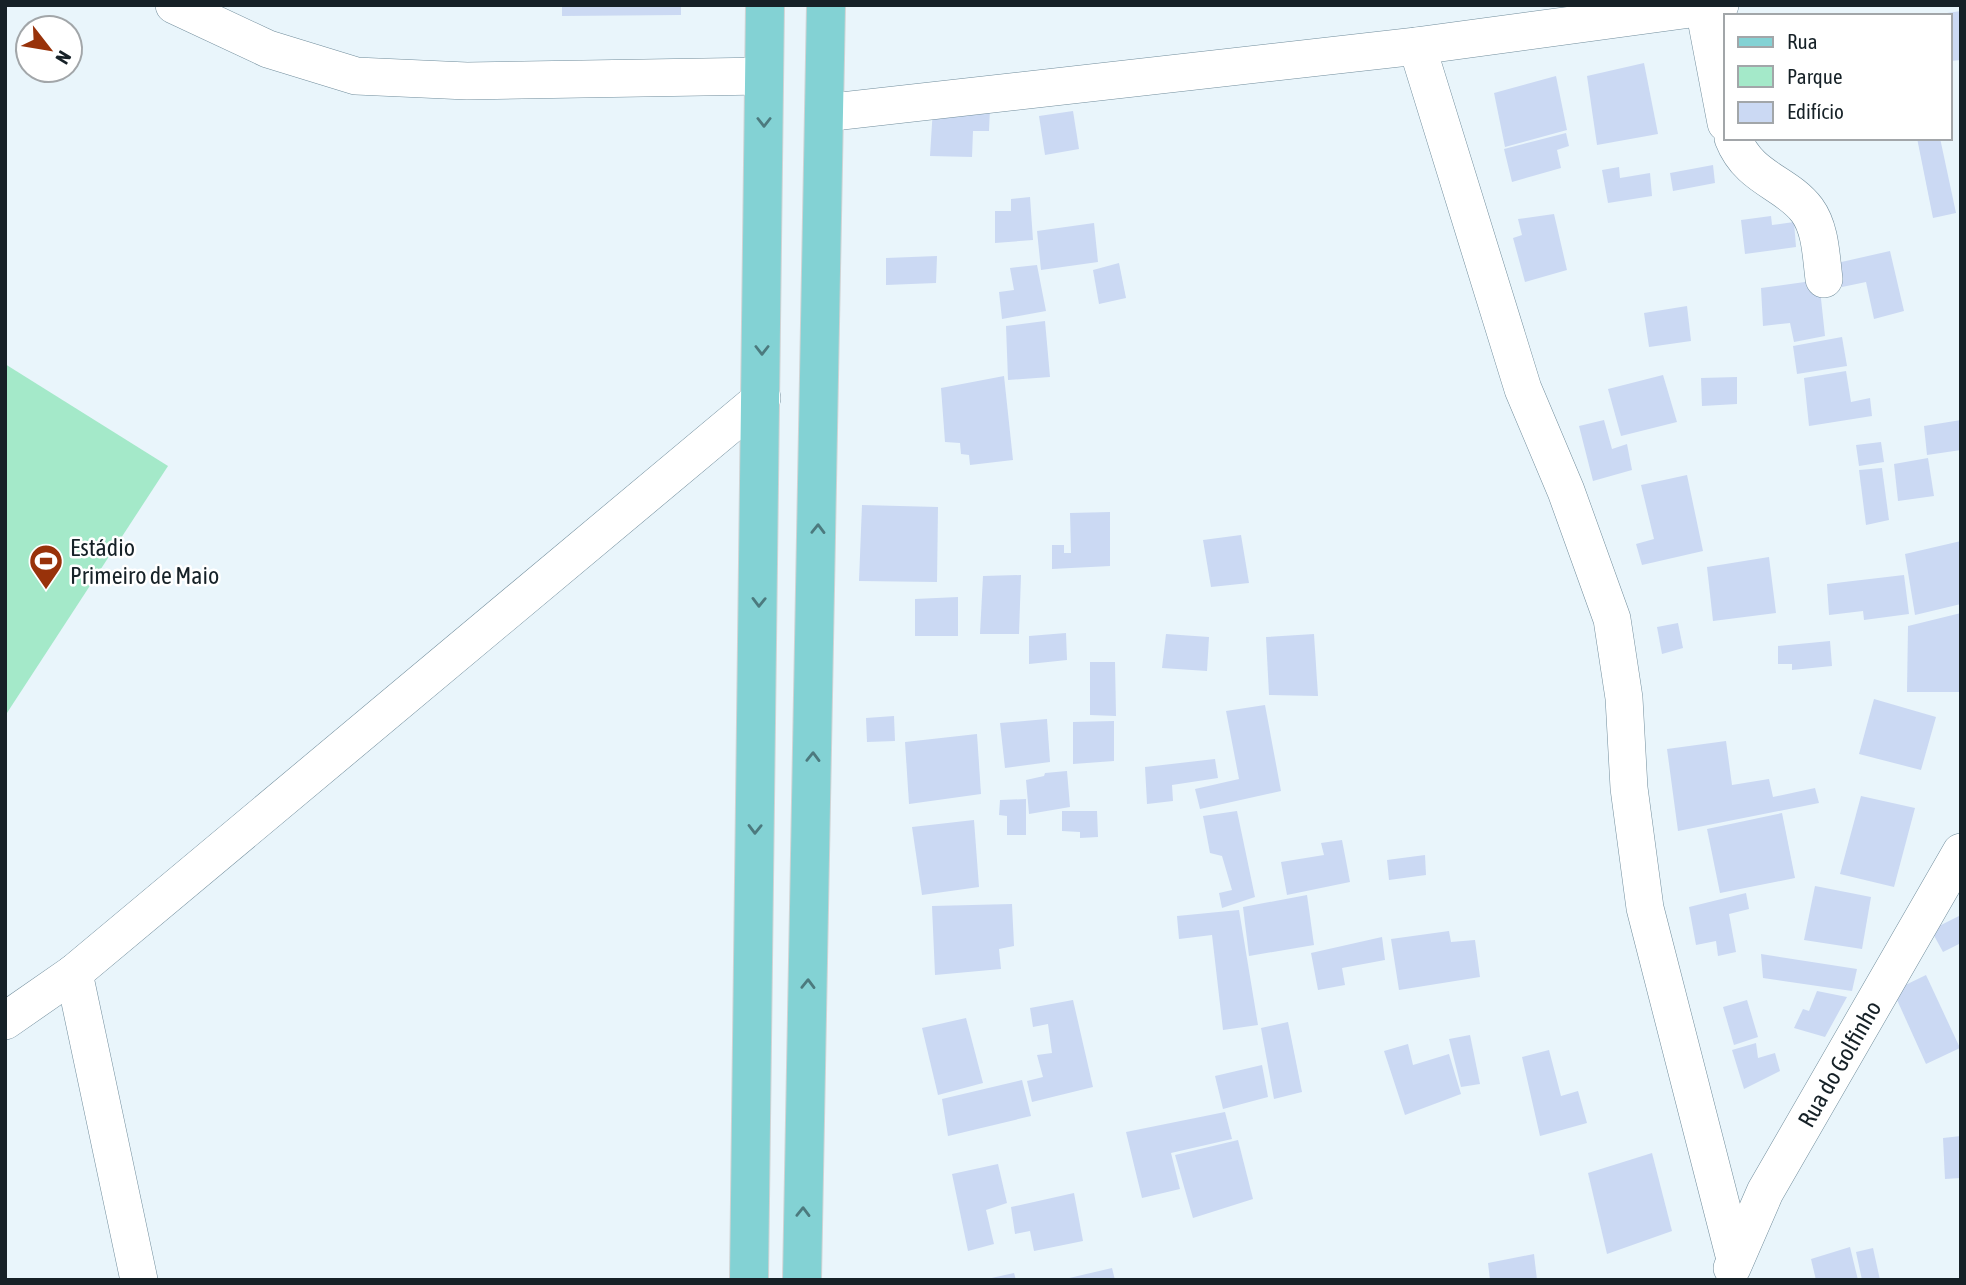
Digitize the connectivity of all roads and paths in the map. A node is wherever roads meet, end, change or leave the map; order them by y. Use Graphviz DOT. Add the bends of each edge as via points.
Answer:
graph roads {
  1 [pos="174,5"];
  2 [pos="765,5"];
  3 [pos="827,5"];
  4 [pos="1712,7"];
  5 [pos="1417,46"];
  6 [pos="764,76"];
  7 [pos="1724,106"];
  8 [pos="824,113"];
  9 [pos="1733,140"];
  10 [pos="1824,279"];
  11 [pos="762,398"];
  12 [pos="1961,852"];
  13 [pos="74,973"];
  14 [pos="5,1021"];
  15 [pos="1732,1269"];
  16 [pos="139,1280"];
  17 [pos="748,1280"];
  18 [pos="802,1280"];
  1 -- 6 [label="street" via="268,49 356,76 467,81"];
  2 -- 6 [label="main road"];
  3 -- 8 [label="main road"];
  4 -- 5 [label="street"];
  4 -- 7 [label="street"];
  5 -- 8 [label="street"];
  5 -- 15 [label="street" via="1523,389 1612,619 1645,908"];
  6 -- 11 [label="main road, one-way"];
  18 -- 8 [label="main road, one-way"];
  9 -- 10 [label="street" via="1738,152 1761,175 1806,209 1817,228"];
  11 -- 13 [label="street"];
  11 -- 17 [label="main road, one-way"];
  12 -- 15 [label="street, Rua do Golfinho" via="1765,1192"];
  13 -- 14 [label="street"];
  13 -- 16 [label="street"];
}
